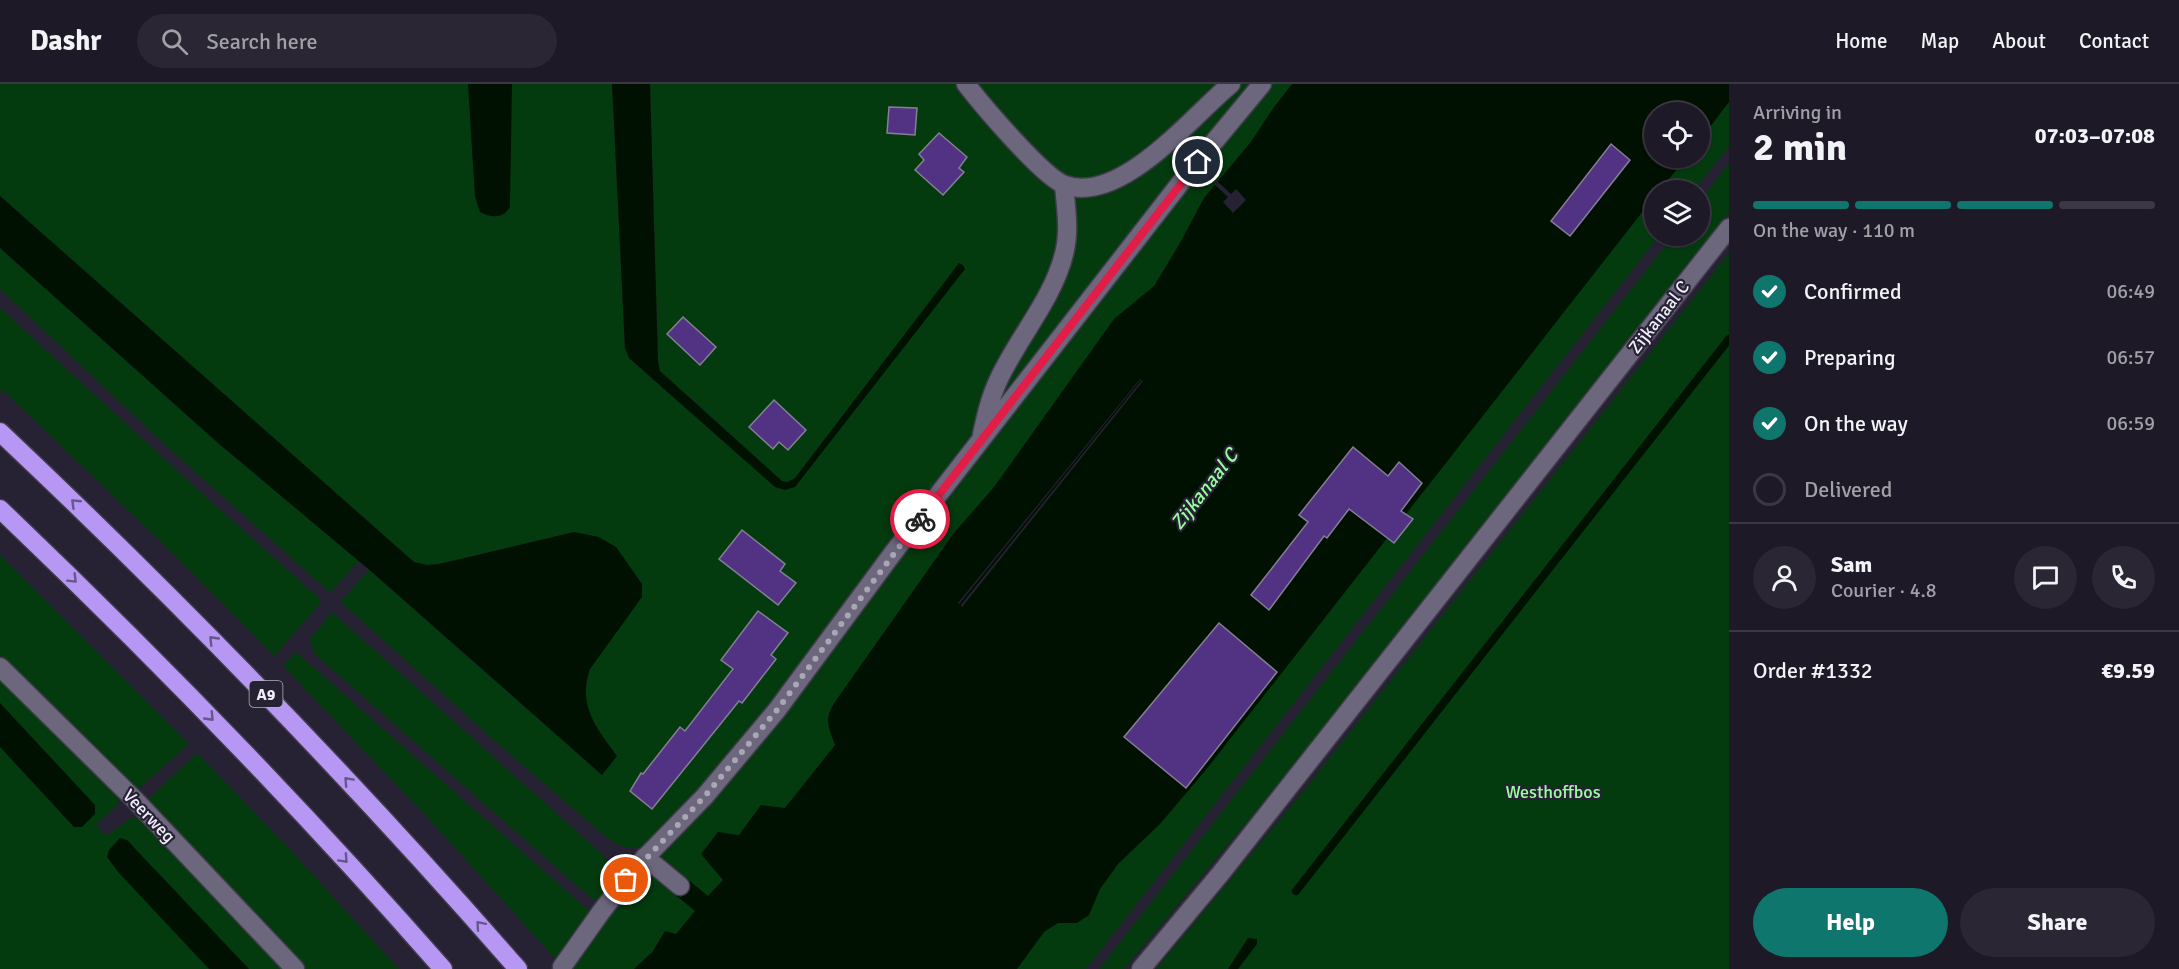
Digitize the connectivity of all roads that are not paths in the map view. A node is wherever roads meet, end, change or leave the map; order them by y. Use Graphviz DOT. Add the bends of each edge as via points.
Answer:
graph roads {
  1 [pos="966,84"];
  2 [pos="1231,84"];
  3 [pos="1262,84"];
  4 [pos="1064,185"];
  5 [pos="1729,228"];
  6 [pos="0,432"];
  7 [pos="980,441"];
  8 [pos="0,509"];
  9 [pos="0,667"];
  10 [pos="645,857"];
  11 [pos="680,885"];
  12 [pos="562,967"];
  13 [pos="295,969"];
  14 [pos="443,969"];
  15 [pos="518,969"];
  16 [pos="1141,969"];
  1 -- 4 [label="street" via="1036,163"];
  2 -- 4 [label="street" via="1129,174 1095,186"];
  3 -- 7 [label="street"];
  4 -- 7 [label="street" via="1064,255 998,380"];
  5 -- 16 [label="street, Zijkanaal C"];
  15 -- 6 [label="highway, A9, one-way" via="312,742 164,590"];
  7 -- 10 [label="street" via="777,710 705,796"];
  8 -- 14 [label="highway, one-way" via="165,670"];
  9 -- 13 [label="street, Veerweg" via="136,801"];
  10 -- 11 [label="street"];
  10 -- 12 [label="street"];
}
